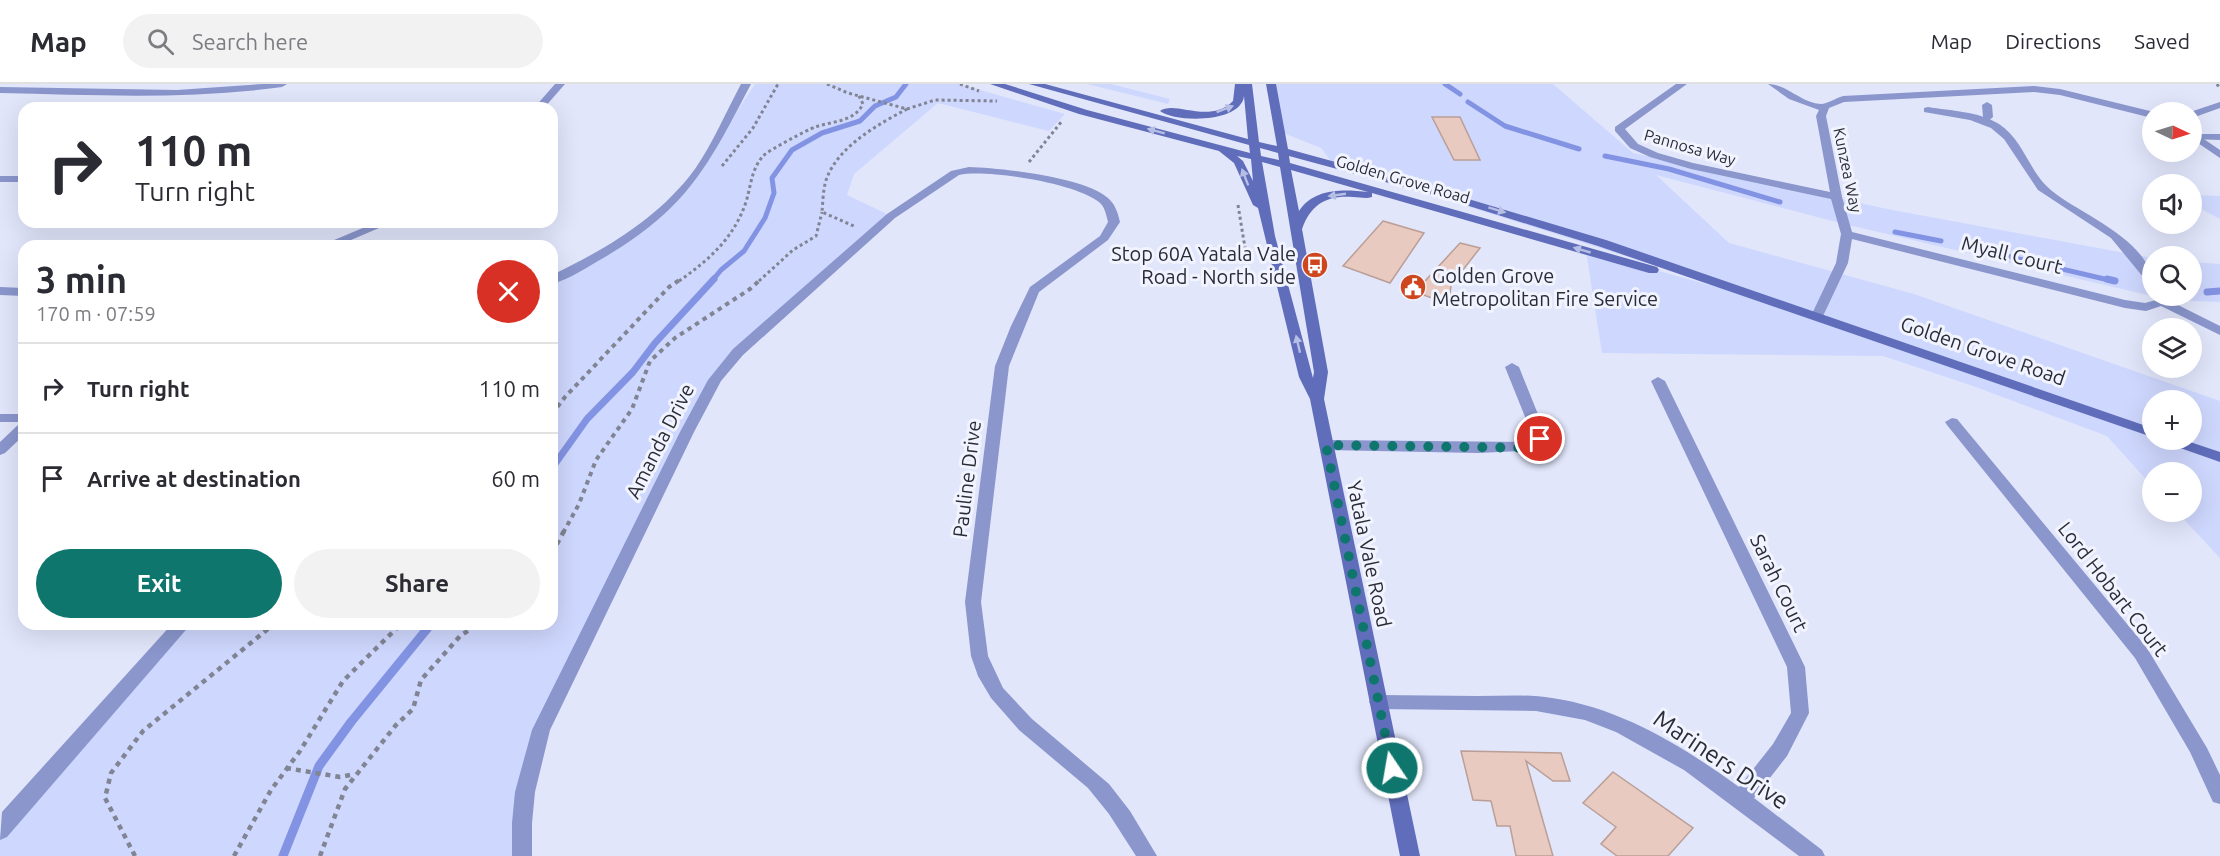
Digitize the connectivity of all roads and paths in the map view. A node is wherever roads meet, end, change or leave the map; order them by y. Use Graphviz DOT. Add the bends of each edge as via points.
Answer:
graph roads {
  1 [pos="282,84"];
  2 [pos="560,84"];
  3 [pos="746,84"];
  4 [pos="827,84"];
  5 [pos="995,84"];
  6 [pos="1034,84"];
  7 [pos="1240,84"];
  8 [pos="1247,84"];
  9 [pos="1271,84"];
  10 [pos="1682,84"];
  11 [pos="1773,84"];
  12 [pos="1951,84"];
  13 [pos="2217,84"];
  14 [pos="1,87"];
  15 [pos="2220,89"];
  16 [pos="1964,93"];
  17 [pos="859,96"];
  18 [pos="1085,96"];
  19 [pos="999,101"];
  20 [pos="544,102"];
  21 [pos="1988,105"];
  22 [pos="2220,105"];
  23 [pos="1823,108"];
  24 [pos="907,109"];
  25 [pos="1928,110"];
  26 [pos="2202,111"];
  27 [pos="2142,112"];
  28 [pos="1066,116"];
  29 [pos="1985,121"];
  30 [pos="2202,136"];
  31 [pos="2220,137"];
  32 [pos="2202,142"];
  33 [pos="1256,144"];
  34 [pos="1213,146"];
  35 [pos="1281,151"];
  36 [pos="2220,155"];
  37 [pos="1257,158"];
  38 [pos="1284,165"];
  39 [pos="998,171"];
  40 [pos="1019,175"];
  41 [pos="0,179"];
  42 [pos="18,179"];
  43 [pos="1836,197"];
  44 [pos="1416,202"];
  45 [pos="1238,205"];
  46 [pos="822,212"];
  47 [pos="1266,219"];
  48 [pos="372,228"];
  49 [pos="1296,230"];
  50 [pos="871,234"];
  51 [pos="1847,234"];
  52 [pos="341,240"];
  53 [pos="1245,248"];
  54 [pos="2142,267"];
  55 [pos="558,277"];
  56 [pos="0,291"];
  57 [pos="18,291"];
  58 [pos="2142,306"];
  59 [pos="2175,306"];
  60 [pos="1800,310"];
  61 [pos="1817,316"];
  62 [pos="2220,331"];
  63 [pos="1512,367"];
  64 [pos="1658,381"];
  65 [pos="1317,399"];
  66 [pos="558,406"];
  67 [pos="0,418"];
  68 [pos="18,418"];
  69 [pos="1952,422"];
  70 [pos="2142,430"];
  71 [pos="18,433"];
  72 [pos="1326,445"];
  73 [pos="0,450"];
  74 [pos="2200,450"];
  75 [pos="2220,457"];
  76 [pos="558,542"];
  77 [pos="177,630"];
  78 [pos="267,630"];
  79 [pos="394,630"];
  80 [pos="469,630"];
  81 [pos="1378,702"];
  82 [pos="286,768"];
  83 [pos="356,774"];
  84 [pos="2220,796"];
  85 [pos="1741,800"];
  86 [pos="0,831"];
  87 [pos="135,856"];
  88 [pos="234,856"];
  89 [pos="320,856"];
  90 [pos="522,856"];
  91 [pos="1147,856"];
  92 [pos="1410,856"];
  93 [pos="1815,856"];
  1 -- 14 [label="street" via="202,92"];
  2 -- 20 [label="street"];
  3 -- 55 [label="street" via="707,158 664,210 630,236"];
  4 -- 17 [label="path"];
  34 -- 5 [label="main road, Golden Grove Road, one-way"];
  6 -- 18 [label="main road, Golden Grove Road"];
  18 -- 7 [label="main road, one-way" via="1205,114 1232,108 1238,102"];
  8 -- 33 [label="main road, Yatala Vale Road"];
  9 -- 35 [label="main road"];
  10 -- 43 [label="street, Pannosa Way" via="1619,129 1634,146 1691,166"];
  11 -- 23 [label="street" via="1792,97"];
  12 -- 16 [label="street"];
  13 -- 15 [label="path"];
  16 -- 23 [label="street, Kunzea Way" via="1843,99"];
  16 -- 27 [label="street, Kunzea Way" via="2034,88"];
  17 -- 24 [label="path"];
  17 -- 66 [label="path" via="863,104 850,118 814,126 764,155 750,178 743,210 726,242 702,265 669,287"];
  18 -- 33 [label="main road, Golden Grove Road"];
  19 -- 24 [label="path" via="935,100"];
  21 -- 29 [label="street"];
  22 -- 26 [label="street"];
  23 -- 43 [label="street, Kunzea Way" via="1821,116"];
  24 -- 46 [label="path" via="854,144 829,172"];
  25 -- 29 [label="street"];
  28 -- 40 [label="path"];
  29 -- 54 [label="street" via="2001,131 2043,189 2121,240"];
  30 -- 31 [label="street"];
  32 -- 36 [label="street"];
  33 -- 35 [label="main road, Golden Grove Road"];
  33 -- 37 [label="main road, Yatala Vale Road"];
  34 -- 37 [label="main road, Golden Grove Road"];
  47 -- 34 [label="main road, one-way" via="1238,161"];
  35 -- 38 [label="main road"];
  35 -- 60 [label="main road, Golden Grove Road, one-way" via="1541,224"];
  37 -- 38 [label="main road, Golden Grove Road"];
  37 -- 47 [label="main road, Yatala Vale Road"];
  38 -- 44 [label="main road, Golden Grove Road"];
  38 -- 49 [label="main road"];
  39 -- 40 [label="street, Pauline Drive"];
  39 -- 50 [label="street, Amanda Drive" via="955,173"];
  40 -- 91 [label="street, Pauline Drive" via="1070,184 1094,193 1111,209 1114,222 1104,238 1034,290 1002,366 973,602 974,634 981,666 995,693 1019,719 1093,779"];
  41 -- 42 [label="street"];
  43 -- 51 [label="street, Kunzea Way"];
  44 -- 49 [label="main road, one-way" via="1356,193 1324,197 1306,207"];
  60 -- 44 [label="main road, Golden Grove Road, one-way"];
  45 -- 53 [label="path"];
  46 -- 50 [label="path"];
  46 -- 76 [label="path" via="816,236 650,361 632,409 596,460 579,504"];
  65 -- 47 [label="main road, Yatala Vale Road, one-way" via="1306,377"];
  48 -- 52 [label="street"];
  49 -- 65 [label="main road" via="1321,372"];
  50 -- 90 [label="street, Amanda Drive" via="738,352 715,380 541,730 523,792"];
  51 -- 58 [label="street, Myall Court"];
  51 -- 61 [label="street, Kunzea Way" via="1842,263"];
  56 -- 57 [label="street"];
  59 -- 62 [label="street"];
  60 -- 61 [label="main road, Golden Grove Road"];
  61 -- 70 [label="main road, Golden Grove Road"];
  63 -- 72 [label="street" via="1540,439 1538,447"];
  64 -- 85 [label="street, Sarah Court" via="1796,667 1800,713 1780,750"];
  65 -- 72 [label="main road, Yatala Vale Road"];
  67 -- 68 [label="street"];
  69 -- 84 [label="street, Lord Hobart Court" via="2141,652 2198,748"];
  71 -- 73 [label="street"];
  72 -- 81 [label="main road, Yatala Vale Road"];
  74 -- 75 [label="main road"];
  77 -- 86 [label="street"];
  78 -- 87 [label="path" via="143,731 111,773 105,798"];
  79 -- 82 [label="path" via="343,681"];
  80 -- 83 [label="path" via="421,680 413,709"];
  81 -- 85 [label="street, Mariners Drive" via="1552,705 1589,714 1665,748"];
  81 -- 92 [label="main road, Yatala Vale Road"];
  82 -- 83 [label="path" via="340,777"];
  82 -- 88 [label="path"];
  83 -- 89 [label="path" via="345,789"];
  85 -- 93 [label="street, Mariners Drive"];
}
